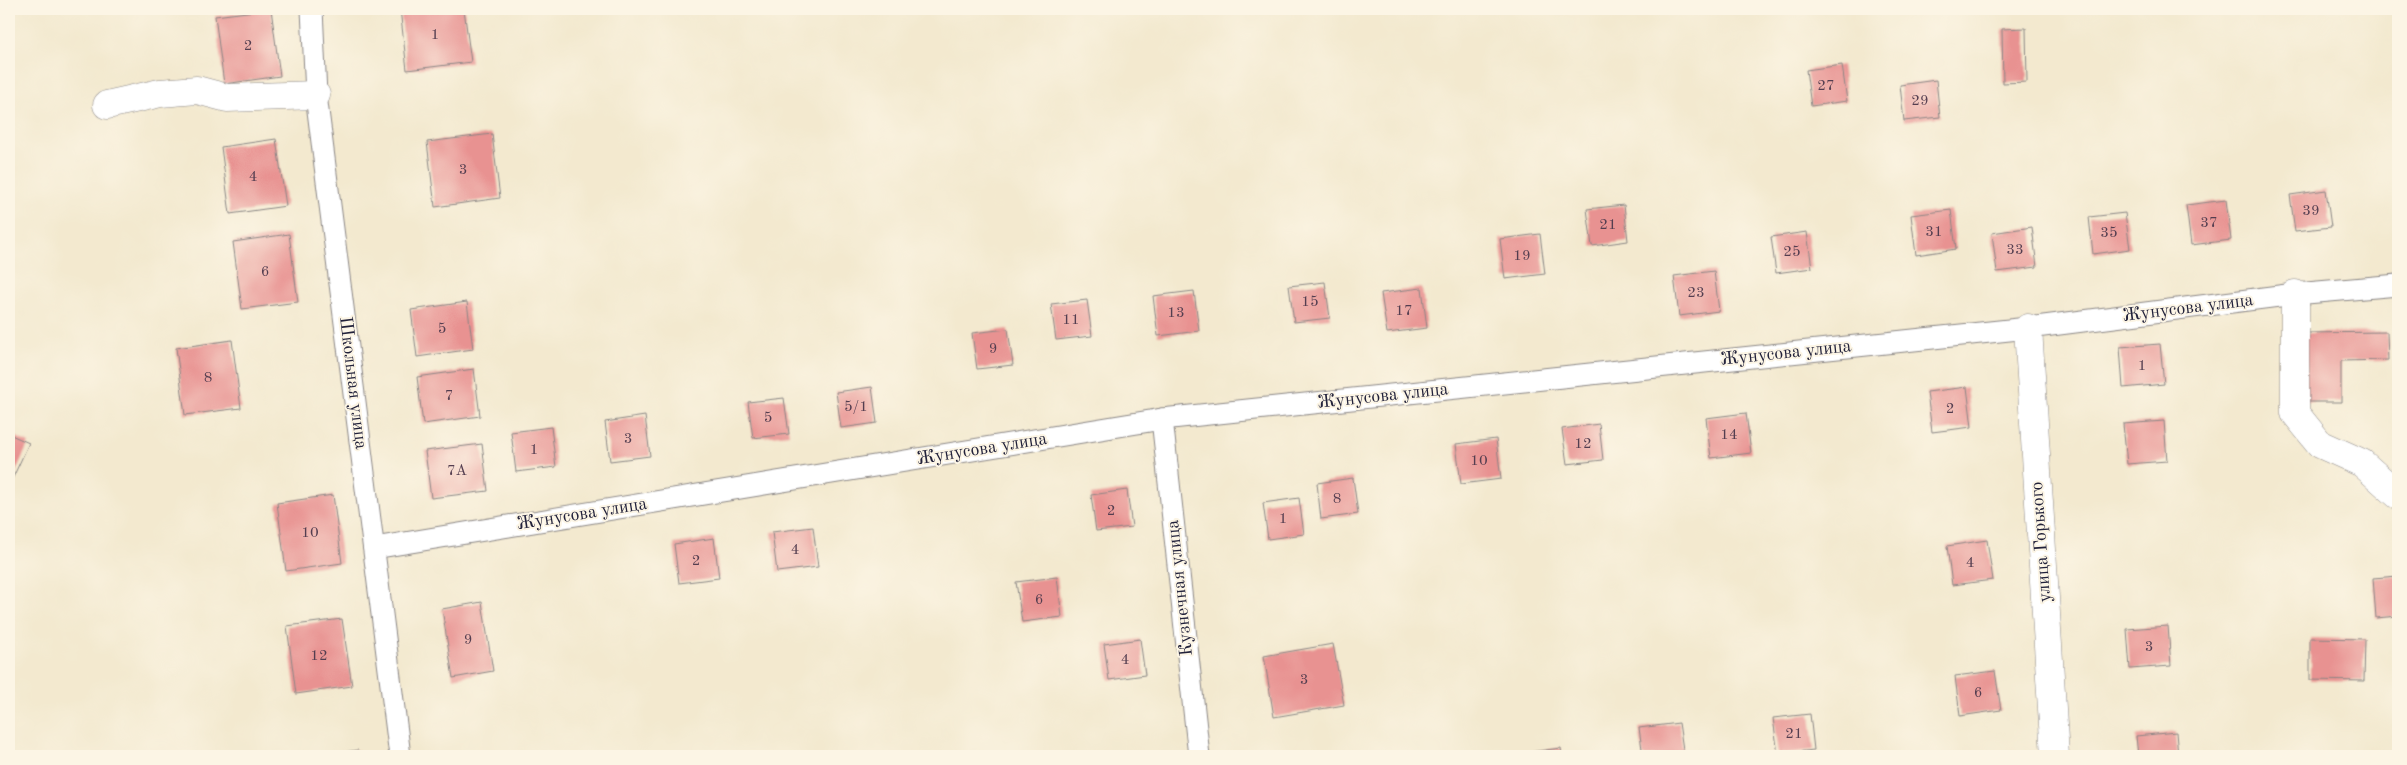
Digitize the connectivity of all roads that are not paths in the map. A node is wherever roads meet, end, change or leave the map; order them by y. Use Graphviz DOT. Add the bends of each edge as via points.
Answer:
graph roads {
  1 [pos="312,9"];
  2 [pos="316,95"];
  3 [pos="107,105"];
  4 [pos="2398,285"];
  5 [pos="2295,294"];
  6 [pos="2028,328"];
  7 [pos="1162,420"];
  8 [pos="2398,495"];
  9 [pos="374,548"];
  10 [pos="400,756"];
  11 [pos="1199,756"];
  12 [pos="2055,756"];
  1 -- 2 [label="lane, Школьная улица"];
  2 -- 3 [label="street" via="227,98 196,90 160,93"];
  2 -- 9 [label="lane, Школьная улица"];
  4 -- 5 [label="lane, Жунусова улица"];
  5 -- 6 [label="lane, Жунусова улица"];
  5 -- 8 [label="street" via="2295,413 2320,444 2362,463"];
  6 -- 7 [label="lane, Жунусова улица"];
  6 -- 12 [label="street, улица Горького"];
  7 -- 9 [label="lane, Жунусова улица"];
  7 -- 11 [label="lane, Кузнечная улица"];
  9 -- 10 [label="lane, Школьная улица"];
}
